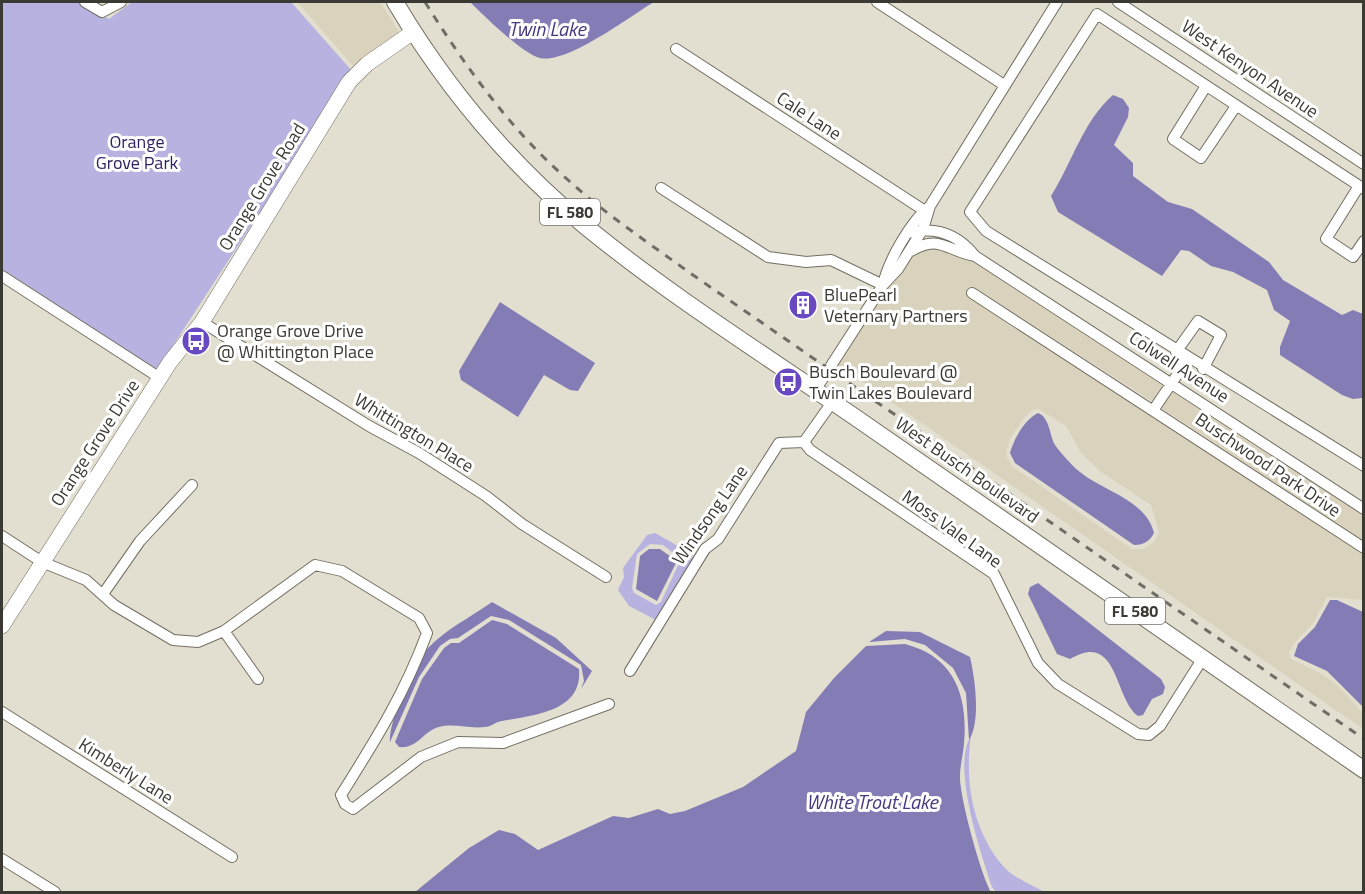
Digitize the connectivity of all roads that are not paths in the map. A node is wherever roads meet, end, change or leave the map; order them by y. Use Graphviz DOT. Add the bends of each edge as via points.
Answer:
graph roads {
  1 [pos="85,2"];
  2 [pos="121,2"];
  3 [pos="394,2"];
  4 [pos="877,2"];
  5 [pos="1057,2"];
  6 [pos="1118,2"];
  7 [pos="1132,5"];
  8 [pos="413,32"];
  9 [pos="676,49"];
  10 [pos="1004,85"];
  11 [pos="1206,86"];
  12 [pos="1236,106"];
  13 [pos="1364,164"];
  14 [pos="1361,187"];
  15 [pos="661,188"];
  16 [pos="927,208"];
  17 [pos="923,229"];
  18 [pos="908,233"];
  19 [pos="1364,241"];
  20 [pos="909,251"];
  21 [pos="975,256"];
  22 [pos="2,276"];
  23 [pos="883,285"];
  24 [pos="972,293"];
  25 [pos="202,322"];
  26 [pos="1176,352"];
  27 [pos="1188,359"];
  28 [pos="1203,369"];
  29 [pos="160,378"];
  30 [pos="1171,382"];
  31 [pos="816,389"];
  32 [pos="833,401"];
  33 [pos="1154,409"];
  34 [pos="804,442"];
  35 [pos="1364,466"];
  36 [pos="192,485"];
  37 [pos="1364,509"];
  38 [pos="2,536"];
  39 [pos="1364,548"];
  40 [pos="42,562"];
  41 [pos="606,577"];
  42 [pos="103,594"];
  43 [pos="2,626"];
  44 [pos="224,631"];
  45 [pos="1203,658"];
  46 [pos="630,671"];
  47 [pos="258,680"];
  48 [pos="609,704"];
  49 [pos="2,712"];
  50 [pos="1364,770"];
  51 [pos="232,858"];
  52 [pos="2,859"];
  53 [pos="55,892"];
  1 -- 2 [label="street" via="102,12"];
  3 -- 8 [label="main road, West Busch Boulevard / FL 580"];
  4 -- 10 [label="street"];
  5 -- 10 [label="street"];
  6 -- 7 [label="street, West Kenyon Avenue"];
  7 -- 13 [label="street, West Kenyon Avenue"];
  8 -- 25 [label="street, Orange Grove Road" via="367,64 349,82"];
  8 -- 31 [label="main road, West Busch Boulevard / FL 580" via="474,117 584,225 699,310"];
  9 -- 16 [label="street, Cale Lane"];
  10 -- 16 [label="street"];
  11 -- 12 [label="street"];
  11 -- 12 [label="street" via="1173,139 1201,158"];
  11 -- 26 [label="street" via="1097,14 970,212 986,231"];
  12 -- 14 [label="street"];
  14 -- 19 [label="street" via="1326,239 1353,257"];
  15 -- 23 [label="street" via="768,257 806,262 831,260"];
  16 -- 17 [label="street"];
  16 -- 18 [label="street"];
  17 -- 18 [label="street, Colwell Avenue"];
  17 -- 20 [label="street"];
  17 -- 21 [label="street, Colwell Avenue" via="952,236 967,245"];
  18 -- 23 [label="street" via="889,264"];
  20 -- 21 [label="street, Colwell Avenue" via="935,243"];
  20 -- 23 [label="street"];
  21 -- 30 [label="street, Colwell Avenue"];
  22 -- 29 [label="street, Orange Grove Drive"];
  23 -- 31 [label="street"];
  24 -- 33 [label="street, Buschwood Park Drive"];
  25 -- 29 [label="street, Orange Grove Road"];
  25 -- 41 [label="street, Whittington Place" via="419,453"];
  26 -- 27 [label="street"];
  26 -- 28 [label="street" via="1198,321 1221,335"];
  27 -- 28 [label="street"];
  27 -- 30 [label="street"];
  28 -- 35 [label="street"];
  29 -- 40 [label="street, Orange Grove Drive"];
  30 -- 33 [label="street"];
  30 -- 37 [label="street, Colwell Avenue"];
  31 -- 32 [label="main road, West Busch Boulevard / FL 580"];
  32 -- 34 [label="street"];
  32 -- 45 [label="main road, West Busch Boulevard / FL 580"];
  33 -- 39 [label="street, Buschwood Park Drive"];
  34 -- 45 [label="street, Moss Vale Lane" via="810,450 994,574 1038,663 1068,691 1138,734 1149,735 1160,726"];
  34 -- 46 [label="street, Windsong Lane" via="779,443 718,539 705,549"];
  36 -- 42 [label="street" via="140,541"];
  38 -- 40 [label="street"];
  40 -- 42 [label="street" via="86,580"];
  40 -- 43 [label="street, Orange Grove Drive"];
  42 -- 44 [label="street" via="114,605 173,640 198,642"];
  44 -- 47 [label="street"];
  44 -- 48 [label="street" via="315,565 342,571 419,618 427,633 410,677 341,795 353,809 421,757 458,742 503,742"];
  45 -- 50 [label="main road, West Busch Boulevard / FL 580"];
  49 -- 51 [label="street, Kimberly Lane"];
  52 -- 53 [label="street"];
}
